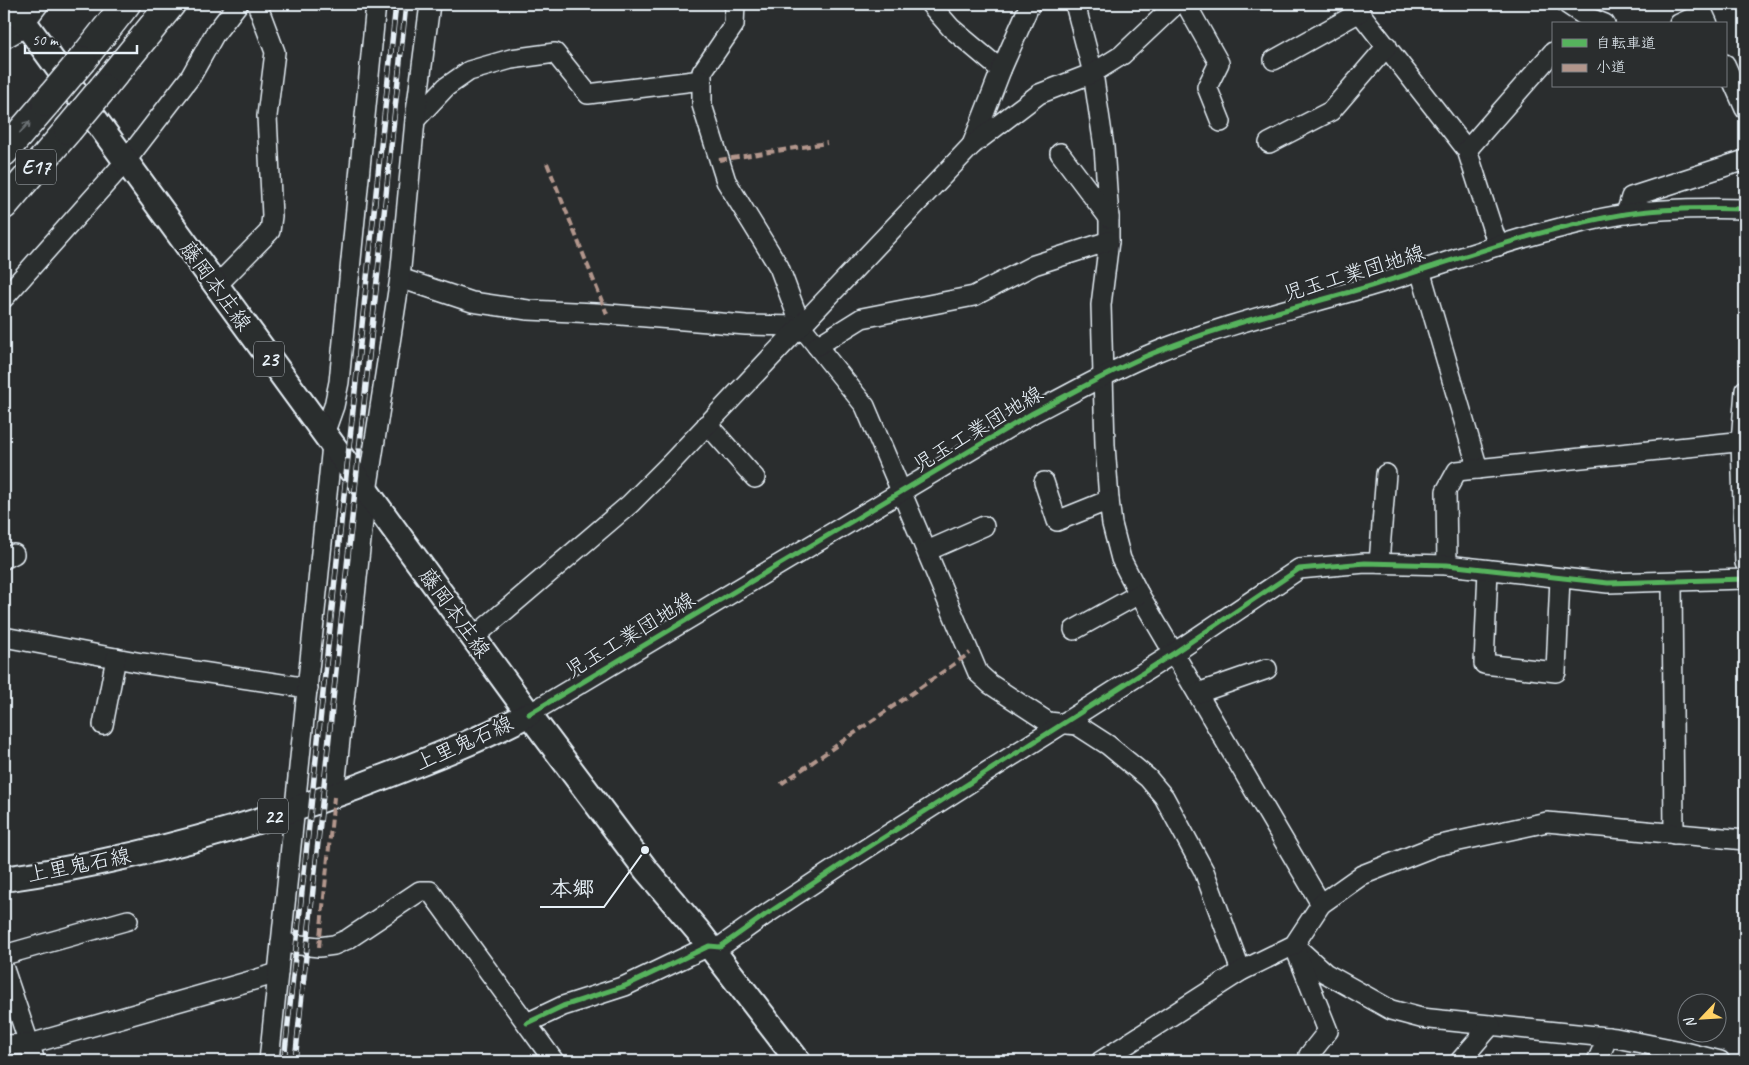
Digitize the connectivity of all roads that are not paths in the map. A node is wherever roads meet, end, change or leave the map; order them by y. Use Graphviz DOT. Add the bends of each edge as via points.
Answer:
graph roads {
  1 [pos="9,4"];
  2 [pos="39,4"];
  3 [pos="126,4"];
  4 [pos="171,4"];
  5 [pos="238,4"];
  6 [pos="257,4"];
  7 [pos="376,4"];
  8 [pos="430,4"];
  9 [pos="735,4"];
  10 [pos="930,4"];
  11 [pos="1030,4"];
  12 [pos="1075,4"];
  13 [pos="1176,4"];
  14 [pos="1186,4"];
  15 [pos="1567,4"];
  16 [pos="1357,8"];
  17 [pos="1581,20"];
  18 [pos="25,22"];
  19 [pos="1683,22"];
  20 [pos="1707,22"];
  21 [pos="4,39"];
  22 [pos="1387,46"];
  23 [pos="1552,53"];
  24 [pos="1274,60"];
  25 [pos="1726,66"];
  26 [pos="1001,70"];
  27 [pos="1093,73"];
  28 [pos="702,80"];
  29 [pos="1745,109"];
  30 [pos="415,120"];
  31 [pos="1221,122"];
  32 [pos="1270,143"];
  33 [pos="972,145"];
  34 [pos="1467,150"];
  35 [pos="4,152"];
  36 [pos="1060,153"];
  37 [pos="1745,160"];
  38 [pos="125,162"];
  39 [pos="4,205"];
  40 [pos="1745,209"];
  41 [pos="1626,214"];
  42 [pos="1109,218"];
  43 [pos="1109,241"];
  44 [pos="1498,246"];
  45 [pos="1420,270"];
  46 [pos="400,278"];
  47 [pos="216,286"];
  48 [pos="4,298"];
  49 [pos="801,326"];
  50 [pos="817,346"];
  51 [pos="1103,376"];
  52 [pos="1745,390"];
  53 [pos="707,424"];
  54 [pos="328,439"];
  55 [pos="1743,441"];
  56 [pos="1478,469"];
  57 [pos="1386,474"];
  58 [pos="755,478"];
  59 [pos="1044,482"];
  60 [pos="902,493"];
  61 [pos="368,494"];
  62 [pos="1109,500"];
  63 [pos="984,526"];
  64 [pos="927,551"];
  65 [pos="1379,563"];
  66 [pos="1745,563"];
  67 [pos="1447,565"];
  68 [pos="1488,570"];
  69 [pos="1560,578"];
  70 [pos="1745,579"];
  71 [pos="1672,582"];
  72 [pos="1139,594"];
  73 [pos="1074,630"];
  74 [pos="4,636"];
  75 [pos="473,638"];
  76 [pos="1174,652"];
  77 [pos="116,658"];
  78 [pos="1267,669"];
  79 [pos="308,688"];
  80 [pos="1198,693"];
  81 [pos="529,714"];
  82 [pos="1063,723"];
  83 [pos="103,725"];
  84 [pos="334,796"];
  85 [pos="296,809"];
  86 [pos="1674,834"];
  87 [pos="1745,840"];
  88 [pos="4,879"];
  89 [pos="1321,904"];
  90 [pos="128,920"];
  91 [pos="282,943"];
  92 [pos="1294,945"];
  93 [pos="709,946"];
  94 [pos="4,955"];
  95 [pos="1241,970"];
  96 [pos="278,973"];
  97 [pos="5,977"];
  98 [pos="527,1023"];
  99 [pos="1492,1025"];
  100 [pos="1608,1037"];
  101 [pos="4,1045"];
  102 [pos="33,1053"];
  103 [pos="1464,1060"];
  104 [pos="269,1061"];
  105 [pos="554,1061"];
  106 [pos="798,1061"];
  107 [pos="1101,1061"];
  108 [pos="1312,1061"];
  109 [pos="1597,1061"];
  110 [pos="1720,1061"];
  1 -- 18 [label="main road, 藤岡本庄線 / 23"];
  2 -- 18 [label="street"];
  35 -- 3 [label="highway, E17, one-way, bridge"];
  4 -- 39 [label="highway, E17, bridge"];
  5 -- 38 [label="street" via="214,35 191,76"];
  6 -- 47 [label="street" via="275,52 267,116 270,231"];
  7 -- 54 [label="street" via="339,382"];
  8 -- 30 [label="street"];
  9 -- 28 [label="street" via="734,25 702,72"];
  10 -- 26 [label="street" via="951,28"];
  11 -- 26 [label="street"];
  12 -- 27 [label="street"];
  13 -- 27 [label="street" via="1122,55"];
  14 -- 31 [label="street" via="1219,63 1208,87"];
  15 -- 17 [label="street"];
  16 -- 22 [label="street"];
  16 -- 24 [label="street"];
  18 -- 21 [label="street" via="18,31"];
  18 -- 38 [label="main road, 藤岡本庄線 / 23"];
  19 -- 20 [label="street" via="1703,13"];
  22 -- 32 [label="street" via="1331,111"];
  22 -- 34 [label="street"];
  23 -- 34 [label="street"];
  25 -- 29 [label="street"];
  26 -- 33 [label="street"];
  27 -- 33 [label="street" via="1039,94"];
  27 -- 42 [label="street" via="1104,147"];
  28 -- 30 [label="street" via="588,94 555,54 511,59 469,71 446,87"];
  28 -- 49 [label="street" via="702,105 726,181 779,268"];
  30 -- 46 [label="street"];
  33 -- 49 [label="street"];
  34 -- 44 [label="street"];
  36 -- 42 [label="street"];
  37 -- 41 [label="street" via="1631,198"];
  38 -- 47 [label="main road, 藤岡本庄線 / 23"];
  38 -- 48 [label="street"];
  40 -- 41 [label="street, 児玉工業団地線" via="1700,208"];
  41 -- 44 [label="street, 児玉工業団地線"];
  42 -- 43 [label="street"];
  43 -- 50 [label="street" via="1034,265 974,296 862,318"];
  43 -- 51 [label="street" via="1101,306"];
  44 -- 45 [label="street, 児玉工業団地線"];
  45 -- 51 [label="street, 児玉工業団地線" via="1189,340"];
  45 -- 56 [label="street"];
  46 -- 49 [label="street" via="472,302 528,310"];
  46 -- 61 [label="street"];
  47 -- 54 [label="main road, 藤岡本庄線 / 23"];
  49 -- 50 [label="street"];
  49 -- 53 [label="street"];
  50 -- 60 [label="street" via="865,406"];
  51 -- 60 [label="street, 児玉工業団地線" via="1033,413"];
  51 -- 62 [label="street"];
  52 -- 55 [label="street"];
  53 -- 58 [label="street"];
  53 -- 75 [label="street" via="630,504"];
  54 -- 61 [label="main road, 藤岡本庄線 / 23"];
  54 -- 79 [label="street"];
  55 -- 56 [label="street"];
  55 -- 66 [label="street"];
  56 -- 67 [label="street" via="1457,471 1446,491"];
  57 -- 65 [label="street"];
  59 -- 62 [label="street" via="1057,521"];
  60 -- 64 [label="street"];
  60 -- 81 [label="street, 児玉工業団地線"];
  61 -- 75 [label="main road, 藤岡本庄線 / 23"];
  61 -- 84 [label="street"];
  62 -- 72 [label="street" via="1121,559"];
  63 -- 64 [label="street"];
  64 -- 82 [label="street" via="978,673 1048,722"];
  65 -- 67 [label="street"];
  65 -- 76 [label="street" via="1299,569"];
  67 -- 68 [label="street"];
  68 -- 69 [label="street"];
  68 -- 69 [label="street" via="1484,664 1556,672"];
  69 -- 71 [label="street" via="1608,583"];
  70 -- 71 [label="street"];
  71 -- 86 [label="street"];
  72 -- 73 [label="street"];
  72 -- 76 [label="street"];
  74 -- 77 [label="street"];
  75 -- 81 [label="main road, 藤岡本庄線 / 23"];
  76 -- 80 [label="street"];
  76 -- 82 [label="street"];
  77 -- 79 [label="street"];
  77 -- 83 [label="street"];
  78 -- 80 [label="street"];
  79 -- 85 [label="street"];
  80 -- 89 [label="street"];
  81 -- 84 [label="main road, 上里鬼石線 / 22" via="429,759"];
  81 -- 93 [label="main road, 上里鬼石線"];
  82 -- 93 [label="street" via="765,914 720,947"];
  82 -- 95 [label="street" via="1077,724 1108,745 1148,778 1164,797 1204,871"];
  84 -- 85 [label="main road, 上里鬼石線 / 22"];
  85 -- 88 [label="main road, 上里鬼石線 / 22" via="153,850"];
  85 -- 91 [label="street"];
  86 -- 87 [label="street"];
  86 -- 89 [label="street" via="1547,822 1436,846 1362,875"];
  89 -- 92 [label="street"];
  90 -- 94 [label="street"];
  91 -- 96 [label="street"];
  91 -- 98 [label="street" via="319,947 334,945 420,891 430,891"];
  92 -- 95 [label="street"];
  92 -- 99 [label="street" via="1325,973 1391,1010 1421,1018"];
  92 -- 108 [label="street" via="1328,1031 1308,1055"];
  93 -- 98 [label="street" via="625,986 563,1006"];
  93 -- 106 [label="main road, 上里鬼石線"];
  95 -- 107 [label="street"];
  96 -- 102 [label="street"];
  96 -- 104 [label="street"];
  97 -- 102 [label="street"];
  98 -- 105 [label="street"];
  99 -- 100 [label="street"];
  99 -- 103 [label="street"];
  100 -- 109 [label="street"];
  100 -- 110 [label="street"];
  101 -- 102 [label="street"];
}
